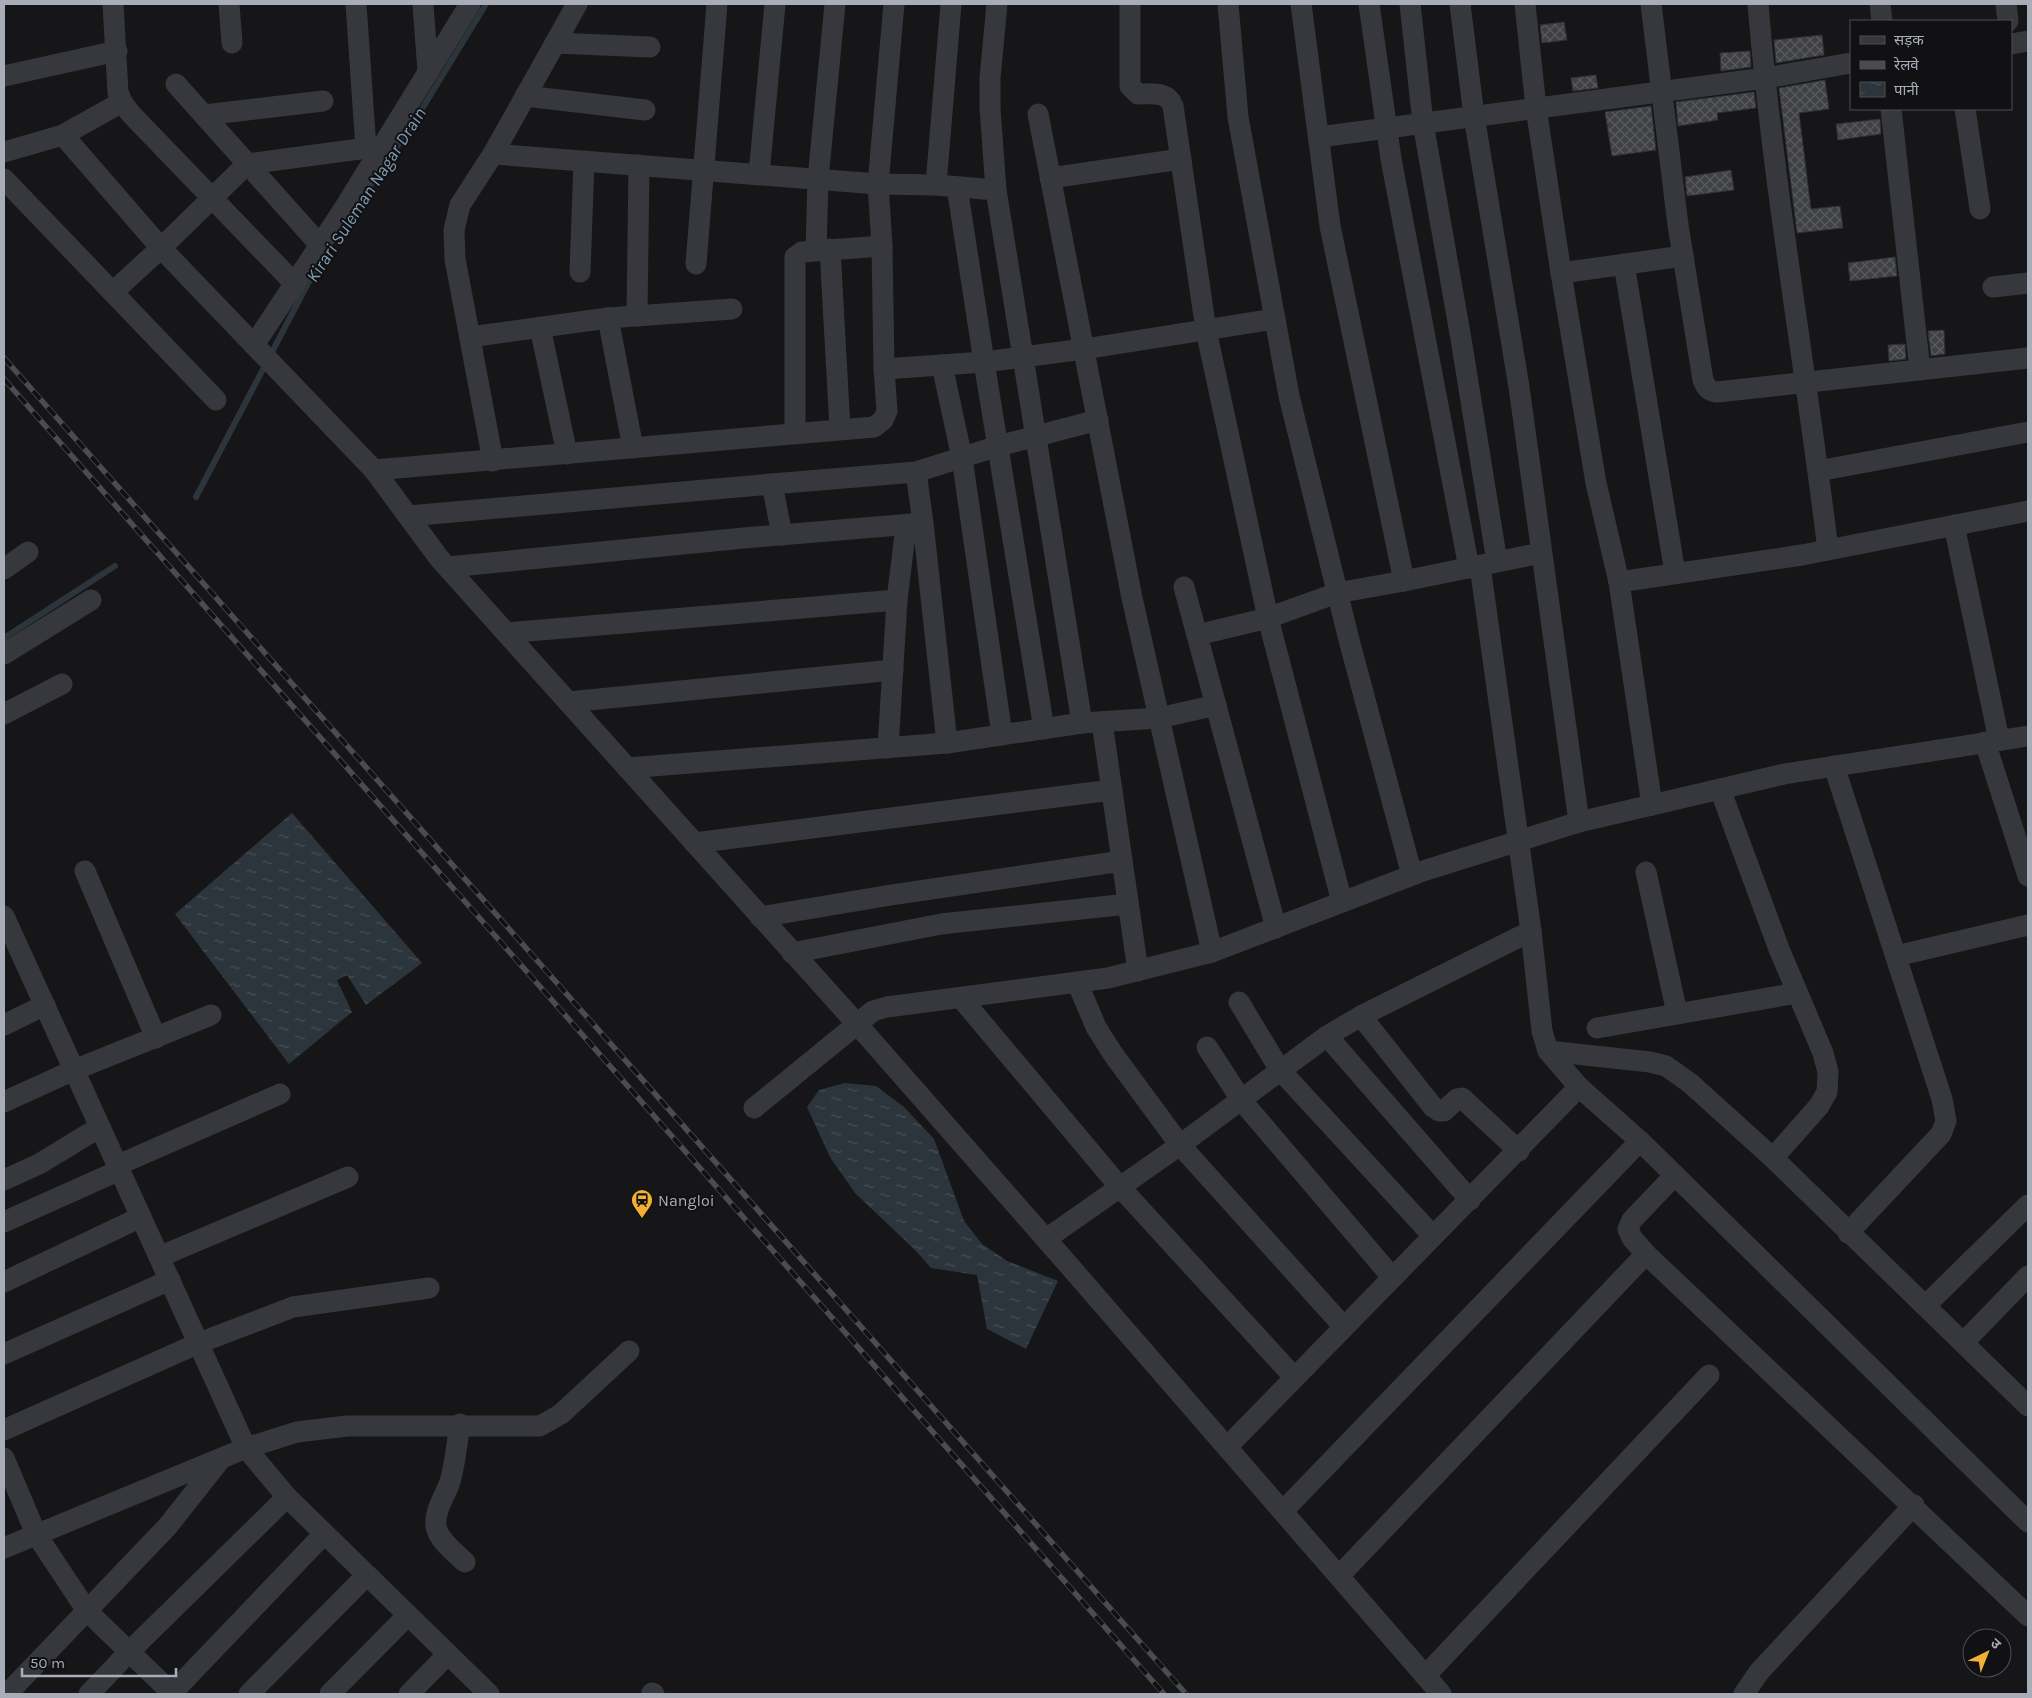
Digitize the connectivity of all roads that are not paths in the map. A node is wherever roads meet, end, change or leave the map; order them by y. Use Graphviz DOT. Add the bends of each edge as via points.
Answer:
graph roads {
  1 [pos="114,4"];
  2 [pos="229,4"];
  3 [pos="356,4"];
  4 [pos="423,4"];
  5 [pos="470,4"];
  6 [pos="577,4"];
  7 [pos="717,4"];
  8 [pos="775,4"];
  9 [pos="835,4"];
  10 [pos="894,4"];
  11 [pos="951,4"];
  12 [pos="997,4"];
  13 [pos="1130,4"];
  14 [pos="1228,4"];
  15 [pos="1301,4"];
  16 [pos="1369,4"];
  17 [pos="1410,4"];
  18 [pos="1460,4"];
  19 [pos="1525,4"];
  20 [pos="1651,4"];
  21 [pos="1758,4"];
  22 [pos="1880,4"];
  23 [pos="2006,4"];
  24 [pos="1882,20"];
  25 [pos="2008,20"];
  26 [pos="2028,41"];
  27 [pos="232,43"];
  28 [pos="555,43"];
  29 [pos="2012,44"];
  30 [pos="650,47"];
  31 [pos="117,51"];
  32 [pos="1850,63"];
  33 [pos="428,72"];
  34 [pos="4,76"];
  35 [pos="1765,78"];
  36 [pos="176,84"];
  37 [pos="1663,92"];
  38 [pos="525,96"];
  39 [pos="324,101"];
  40 [pos="122,102"];
  41 [pos="1536,108"];
  42 [pos="645,110"];
  43 [pos="1891,110"];
  44 [pos="1965,110"];
  45 [pos="1038,114"];
  46 [pos="204,115"];
  47 [pos="1474,116"];
  48 [pos="1423,123"];
  49 [pos="1386,128"];
  50 [pos="63,135"];
  51 [pos="1318,137"];
  52 [pos="374,147"];
  53 [pos="4,152"];
  54 [pos="493,154"];
  55 [pos="1181,159"];
  56 [pos="584,161"];
  57 [pos="247,164"];
  58 [pos="639,165"];
  59 [pos="703,170"];
  60 [pos="759,174"];
  61 [pos="1050,178"];
  62 [pos="4,179"];
  63 [pos="818,179"];
  64 [pos="878,184"];
  65 [pos="936,185"];
  66 [pos="957,187"];
  67 [pos="996,190"];
  68 [pos="212,199"];
  69 [pos="1980,209"];
  70 [pos="320,245"];
  71 [pos="882,246"];
  72 [pos="161,248"];
  73 [pos="823,250"];
  74 [pos="1683,256"];
  75 [pos="696,264"];
  76 [pos="1624,264"];
  77 [pos="580,272"];
  78 [pos="1561,273"];
  79 [pos="2028,283"];
  80 [pos="295,284"];
  81 [pos="1993,287"];
  82 [pos="113,292"];
  83 [pos="732,309"];
  84 [pos="637,316"];
  85 [pos="608,318"];
  86 [pos="1275,319"];
  87 [pos="540,327"];
  88 [pos="1206,330"];
  89 [pos="470,337"];
  90 [pos="1084,349"];
  91 [pos="264,355"];
  92 [pos="1024,357"];
  93 [pos="2028,358"];
  94 [pos="984,362"];
  95 [pos="942,365"];
  96 [pos="884,368"];
  97 [pos="1920,370"];
  98 [pos="1806,382"];
  99 [pos="216,400"];
  100 [pos="1098,420"];
  101 [pos="840,429"];
  102 [pos="2028,432"];
  103 [pos="795,433"];
  104 [pos="1037,437"];
  105 [pos="998,446"];
  106 [pos="634,448"];
  107 [pos="567,454"];
  108 [pos="962,458"];
  109 [pos="493,461"];
  110 [pos="374,470"];
  111 [pos="916,472"];
  112 [pos="1818,472"];
  113 [pos="772,484"];
  114 [pos="2028,511"];
  115 [pos="408,516"];
  116 [pos="914,524"];
  117 [pos="1954,525"];
  118 [pos="782,535"];
  119 [pos="1828,550"];
  120 [pos="28,552"];
  121 [pos="1541,553"];
  122 [pos="1482,565"];
  123 [pos="448,567"];
  124 [pos="4,569"];
  125 [pos="1676,574"];
  126 [pos="1404,581"];
  127 [pos="1619,582"];
  128 [pos="1184,587"];
  129 [pos="1338,594"];
  130 [pos="91,600"];
  131 [pos="897,600"];
  132 [pos="1268,618"];
  133 [pos="506,633"];
  134 [pos="1197,635"];
  135 [pos="4,654"];
  136 [pos="893,670"];
  137 [pos="62,684"];
  138 [pos="568,702"];
  139 [pos="1216,705"];
  140 [pos="4,714"];
  141 [pos="1159,718"];
  142 [pos="1092,723"];
  143 [pos="1044,729"];
  144 [pos="1002,735"];
  145 [pos="2028,736"];
  146 [pos="1992,741"];
  147 [pos="947,743"];
  148 [pos="888,748"];
  149 [pos="1834,766"];
  150 [pos="627,768"];
  151 [pos="1720,789"];
  152 [pos="1112,790"];
  153 [pos="1652,805"];
  154 [pos="1579,822"];
  155 [pos="1518,841"];
  156 [pos="694,843"];
  157 [pos="1122,861"];
  158 [pos="85,871"];
  159 [pos="1646,872"];
  160 [pos="1412,875"];
  161 [pos="2028,876"];
  162 [pos="1342,902"];
  163 [pos="1128,904"];
  164 [pos="4,916"];
  165 [pos="760,917"];
  166 [pos="2028,925"];
  167 [pos="1276,928"];
  168 [pos="1531,932"];
  169 [pos="10,947"];
  170 [pos="1212,952"];
  171 [pos="792,953"];
  172 [pos="1896,956"];
  173 [pos="1138,971"];
  174 [pos="1077,982"];
  175 [pos="1797,993"];
  176 [pos="961,998"];
  177 [pos="1239,1002"];
  178 [pos="45,1005"];
  179 [pos="1677,1013"];
  180 [pos="211,1015"];
  181 [pos="1361,1016"];
  182 [pos="857,1024"];
  183 [pos="4,1025"];
  184 [pos="1597,1028"];
  185 [pos="1326,1036"];
  186 [pos="156,1038"];
  187 [pos="1207,1047"];
  188 [pos="1548,1051"];
  189 [pos="74,1070"];
  190 [pos="1280,1070"];
  191 [pos="1579,1087"];
  192 [pos="280,1094"];
  193 [pos="1242,1101"];
  194 [pos="4,1102"];
  195 [pos="754,1108"];
  196 [pos="100,1127"];
  197 [pos="1640,1141"];
  198 [pos="1180,1145"];
  199 [pos="1519,1151"];
  200 [pos="1773,1158"];
  201 [pos="119,1168"];
  202 [pos="1675,1176"];
  203 [pos="348,1177"];
  204 [pos="4,1180"];
  205 [pos="1119,1186"];
  206 [pos="1470,1200"];
  207 [pos="2028,1205"];
  208 [pos="141,1217"];
  209 [pos="4,1222"];
  210 [pos="1848,1232"];
  211 [pos="1433,1236"];
  212 [pos="1046,1239"];
  213 [pos="1646,1254"];
  214 [pos="160,1257"];
  215 [pos="2028,1276"];
  216 [pos="1392,1277"];
  217 [pos="170,1280"];
  218 [pos="4,1282"];
  219 [pos="430,1288"];
  220 [pos="1925,1306"];
  221 [pos="1344,1327"];
  222 [pos="1964,1342"];
  223 [pos="199,1343"];
  224 [pos="629,1351"];
  225 [pos="4,1354"];
  226 [pos="1709,1374"];
  227 [pos="1294,1377"];
  228 [pos="2028,1406"];
  229 [pos="460,1424"];
  230 [pos="4,1430"];
  231 [pos="246,1448"];
  232 [pos="1227,1448"];
  233 [pos="4,1458"];
  234 [pos="220,1460"];
  235 [pos="287,1497"];
  236 [pos="1914,1505"];
  237 [pos="1283,1511"];
  238 [pos="2028,1522"];
  239 [pos="36,1534"];
  240 [pos="324,1534"];
  241 [pos="4,1548"];
  242 [pos="465,1562"];
  243 [pos="367,1576"];
  244 [pos="1339,1576"];
  245 [pos="87,1610"];
  246 [pos="408,1615"];
  247 [pos="2028,1616"];
  248 [pos="129,1652"];
  249 [pos="448,1654"];
  250 [pos="1425,1676"];
  251 [pos="7,1694"];
  252 [pos="89,1694"];
  253 [pos="172,1694"];
  254 [pos="249,1694"];
  255 [pos="330,1694"];
  256 [pos="409,1694"];
  257 [pos="488,1694"];
  258 [pos="1441,1694"];
  259 [pos="1744,1694"];
  1 -- 31 [label="street"];
  2 -- 27 [label="street"];
  3 -- 52 [label="street"];
  4 -- 33 [label="street"];
  5 -- 33 [label="street"];
  6 -- 28 [label="street"];
  7 -- 59 [label="street"];
  8 -- 60 [label="street"];
  9 -- 63 [label="street"];
  10 -- 64 [label="street"];
  11 -- 65 [label="street"];
  12 -- 67 [label="street" via="990,78"];
  13 -- 55 [label="street" via="1130,86 1138,94 1164,95 1171,99"];
  14 -- 86 [label="street" via="1238,117"];
  15 -- 51 [label="street"];
  16 -- 49 [label="street"];
  17 -- 48 [label="street"];
  18 -- 47 [label="street"];
  19 -- 41 [label="street"];
  20 -- 37 [label="street"];
  21 -- 35 [label="street"];
  22 -- 24 [label="street"];
  23 -- 25 [label="street"];
  26 -- 29 [label="street"];
  28 -- 30 [label="street"];
  28 -- 38 [label="street"];
  31 -- 34 [label="street"];
  31 -- 40 [label="street" via="118,92"];
  32 -- 35 [label="street"];
  33 -- 52 [label="street"];
  35 -- 37 [label="street"];
  35 -- 98 [label="street"];
  36 -- 46 [label="street"];
  37 -- 41 [label="street"];
  37 -- 74 [label="street"];
  38 -- 42 [label="street"];
  38 -- 54 [label="street"];
  39 -- 46 [label="street"];
  40 -- 50 [label="street"];
  40 -- 68 [label="street"];
  41 -- 47 [label="street"];
  41 -- 78 [label="street"];
  43 -- 97 [label="street"];
  44 -- 69 [label="street"];
  45 -- 61 [label="street"];
  46 -- 57 [label="street"];
  47 -- 48 [label="street"];
  47 -- 121 [label="street" via="1519,387"];
  48 -- 49 [label="street"];
  48 -- 122 [label="street" via="1460,329"];
  49 -- 51 [label="street"];
  49 -- 122 [label="street" via="1425,346"];
  50 -- 53 [label="street"];
  50 -- 72 [label="street"];
  51 -- 126 [label="street" via="1330,226"];
  52 -- 57 [label="street"];
  52 -- 70 [label="street"];
  54 -- 56 [label="street"];
  54 -- 89 [label="street" via="460,205 454,230 455,259"];
  55 -- 61 [label="street"];
  55 -- 88 [label="street"];
  56 -- 58 [label="street"];
  56 -- 77 [label="street"];
  57 -- 68 [label="street"];
  57 -- 70 [label="street"];
  58 -- 59 [label="street"];
  58 -- 84 [label="street"];
  59 -- 60 [label="street"];
  59 -- 75 [label="street"];
  60 -- 63 [label="street"];
  61 -- 90 [label="street"];
  62 -- 82 [label="street"];
  63 -- 64 [label="street"];
  63 -- 73 [label="street"];
  64 -- 65 [label="street"];
  64 -- 71 [label="street"];
  65 -- 66 [label="street"];
  66 -- 67 [label="street"];
  66 -- 94 [label="street"];
  67 -- 92 [label="street"];
  68 -- 72 [label="street"];
  68 -- 80 [label="street"];
  70 -- 80 [label="street"];
  71 -- 73 [label="street"];
  71 -- 96 [label="street"];
  72 -- 82 [label="street"];
  72 -- 91 [label="street"];
  73 -- 101 [label="street"];
  73 -- 103 [label="street" via="798,254 794,263"];
  74 -- 76 [label="street"];
  74 -- 98 [label="street" via="1706,387 1717,392"];
  76 -- 78 [label="street"];
  76 -- 125 [label="street"];
  78 -- 127 [label="street" via="1596,483"];
  79 -- 81 [label="street"];
  80 -- 91 [label="street"];
  82 -- 99 [label="street"];
  83 -- 84 [label="street"];
  84 -- 85 [label="street"];
  85 -- 87 [label="street"];
  85 -- 106 [label="street"];
  86 -- 88 [label="street"];
  86 -- 129 [label="street" via="1289,396"];
  87 -- 89 [label="street"];
  87 -- 107 [label="street"];
  88 -- 90 [label="street"];
  88 -- 132 [label="street"];
  89 -- 109 [label="street"];
  90 -- 92 [label="street"];
  90 -- 100 [label="street"];
  91 -- 110 [label="street"];
  92 -- 94 [label="street"];
  92 -- 104 [label="street"];
  93 -- 97 [label="street"];
  94 -- 95 [label="street"];
  94 -- 105 [label="street"];
  95 -- 96 [label="street"];
  95 -- 108 [label="street"];
  96 -- 101 [label="street" via="887,411 883,420 874,426"];
  97 -- 98 [label="street"];
  98 -- 112 [label="street"];
  100 -- 104 [label="street"];
  100 -- 141 [label="street"];
  101 -- 103 [label="street"];
  102 -- 112 [label="street"];
  103 -- 106 [label="street"];
  104 -- 105 [label="street"];
  104 -- 142 [label="street"];
  105 -- 108 [label="street"];
  105 -- 143 [label="street"];
  106 -- 107 [label="street"];
  107 -- 109 [label="street"];
  108 -- 111 [label="street"];
  108 -- 144 [label="street"];
  109 -- 110 [label="street"];
  110 -- 115 [label="street"];
  111 -- 113 [label="street"];
  111 -- 116 [label="street"];
  112 -- 119 [label="street"];
  113 -- 115 [label="street"];
  113 -- 118 [label="street"];
  114 -- 117 [label="street"];
  115 -- 123 [label="street"];
  116 -- 118 [label="street"];
  116 -- 131 [label="street"];
  116 -- 147 [label="street"];
  117 -- 119 [label="street"];
  117 -- 146 [label="street"];
  118 -- 123 [label="street"];
  119 -- 125 [label="street"];
  120 -- 124 [label="street"];
  121 -- 122 [label="street"];
  121 -- 154 [label="street"];
  122 -- 126 [label="street"];
  122 -- 155 [label="street"];
  123 -- 133 [label="street"];
  125 -- 127 [label="street"];
  126 -- 129 [label="street"];
  127 -- 153 [label="street"];
  128 -- 134 [label="street"];
  129 -- 132 [label="street"];
  129 -- 160 [label="street"];
  130 -- 135 [label="street"];
  131 -- 133 [label="street"];
  131 -- 136 [label="street"];
  132 -- 134 [label="street"];
  132 -- 162 [label="street"];
  133 -- 138 [label="street"];
  134 -- 139 [label="street"];
  136 -- 138 [label="street"];
  136 -- 148 [label="street"];
  137 -- 140 [label="street"];
  138 -- 150 [label="street"];
  139 -- 141 [label="street"];
  139 -- 167 [label="street"];
  141 -- 142 [label="street"];
  141 -- 170 [label="street"];
  142 -- 143 [label="street"];
  142 -- 152 [label="street"];
  143 -- 144 [label="street"];
  144 -- 147 [label="street"];
  145 -- 146 [label="street"];
  146 -- 149 [label="street"];
  146 -- 161 [label="street"];
  147 -- 148 [label="street"];
  148 -- 150 [label="street"];
  149 -- 151 [label="street"];
  149 -- 172 [label="street"];
  150 -- 156 [label="street"];
  151 -- 153 [label="street"];
  151 -- 175 [label="street"];
  152 -- 156 [label="street"];
  152 -- 157 [label="street"];
  153 -- 154 [label="street"];
  154 -- 155 [label="street"];
  155 -- 160 [label="street"];
  155 -- 168 [label="street"];
  156 -- 165 [label="street"];
  157 -- 163 [label="street"];
  157 -- 165 [label="street"];
  158 -- 186 [label="street"];
  159 -- 179 [label="street"];
  160 -- 162 [label="street"];
  162 -- 167 [label="street"];
  163 -- 171 [label="street" via="942,924"];
  163 -- 173 [label="street"];
  164 -- 169 [label="street"];
  165 -- 171 [label="street"];
  166 -- 172 [label="street"];
  167 -- 170 [label="street"];
  168 -- 181 [label="street"];
  168 -- 188 [label="street" via="1542,1032"];
  169 -- 178 [label="street"];
  170 -- 173 [label="street"];
  171 -- 182 [label="street"];
  172 -- 210 [label="street" via="1942,1098 1946,1121 1941,1134"];
  173 -- 174 [label="street"];
  174 -- 176 [label="street"];
  174 -- 198 [label="street" via="1108,1047"];
  175 -- 179 [label="street"];
  175 -- 200 [label="street" via="1823,1053 1828,1072 1827,1092 1819,1106"];
  176 -- 182 [label="street" via="887,1007 872,1011"];
  176 -- 205 [label="street"];
  177 -- 190 [label="street"];
  178 -- 183 [label="street"];
  178 -- 189 [label="street"];
  179 -- 184 [label="street"];
  180 -- 186 [label="street"];
  181 -- 185 [label="street"];
  181 -- 199 [label="street" via="1433,1107 1444,1112 1457,1099 1467,1100"];
  182 -- 195 [label="street"];
  182 -- 212 [label="street"];
  185 -- 190 [label="street"];
  185 -- 206 [label="street"];
  186 -- 189 [label="street"];
  187 -- 193 [label="street"];
  188 -- 191 [label="street"];
  188 -- 200 [label="street" via="1666,1066 1690,1083"];
  189 -- 194 [label="street"];
  189 -- 196 [label="street"];
  190 -- 193 [label="street"];
  190 -- 211 [label="street"];
  191 -- 197 [label="street"];
  191 -- 199 [label="street"];
  192 -- 201 [label="street"];
  193 -- 198 [label="street"];
  193 -- 216 [label="street"];
  196 -- 201 [label="street"];
  196 -- 204 [label="street" via="39,1164"];
  197 -- 202 [label="street"];
  197 -- 237 [label="street"];
  198 -- 205 [label="street"];
  198 -- 221 [label="street"];
  199 -- 206 [label="street"];
  200 -- 210 [label="street"];
  201 -- 208 [label="street"];
  201 -- 209 [label="street"];
  202 -- 213 [label="street" via="1632,1220 1628,1229"];
  202 -- 238 [label="street"];
  203 -- 214 [label="street"];
  205 -- 212 [label="street"];
  205 -- 227 [label="street"];
  206 -- 211 [label="street"];
  207 -- 220 [label="street"];
  208 -- 214 [label="street"];
  208 -- 218 [label="street"];
  210 -- 220 [label="street"];
  211 -- 216 [label="street"];
  212 -- 232 [label="street"];
  213 -- 236 [label="street"];
  213 -- 244 [label="street"];
  214 -- 217 [label="street"];
  215 -- 222 [label="street"];
  216 -- 221 [label="street"];
  217 -- 223 [label="street"];
  217 -- 225 [label="street"];
  219 -- 223 [label="street" via="293,1307"];
  220 -- 222 [label="street"];
  221 -- 227 [label="street"];
  222 -- 228 [label="street"];
  223 -- 230 [label="street"];
  223 -- 231 [label="street"];
  224 -- 229 [label="street" via="561,1414 540,1426"];
  226 -- 250 [label="street"];
  227 -- 232 [label="street"];
  229 -- 231 [label="street" via="347,1426 297,1432"];
  229 -- 242 [label="street" via="450,1481 439,1507 436,1528 442,1539"];
  231 -- 234 [label="street"];
  231 -- 235 [label="street"];
  232 -- 237 [label="street"];
  233 -- 239 [label="street"];
  234 -- 239 [label="street"];
  234 -- 245 [label="street" via="167,1527"];
  235 -- 240 [label="street"];
  235 -- 248 [label="street"];
  236 -- 247 [label="street"];
  236 -- 259 [label="street" via="1759,1672"];
  237 -- 244 [label="street"];
  239 -- 241 [label="street"];
  239 -- 245 [label="street"];
  240 -- 243 [label="street"];
  240 -- 253 [label="street"];
  243 -- 246 [label="street"];
  243 -- 254 [label="street"];
  244 -- 250 [label="street"];
  245 -- 248 [label="street"];
  245 -- 251 [label="street"];
  246 -- 249 [label="street"];
  246 -- 255 [label="street"];
  248 -- 252 [label="street"];
  248 -- 253 [label="street"];
  249 -- 256 [label="street"];
  249 -- 257 [label="street"];
  250 -- 258 [label="street"];
}
